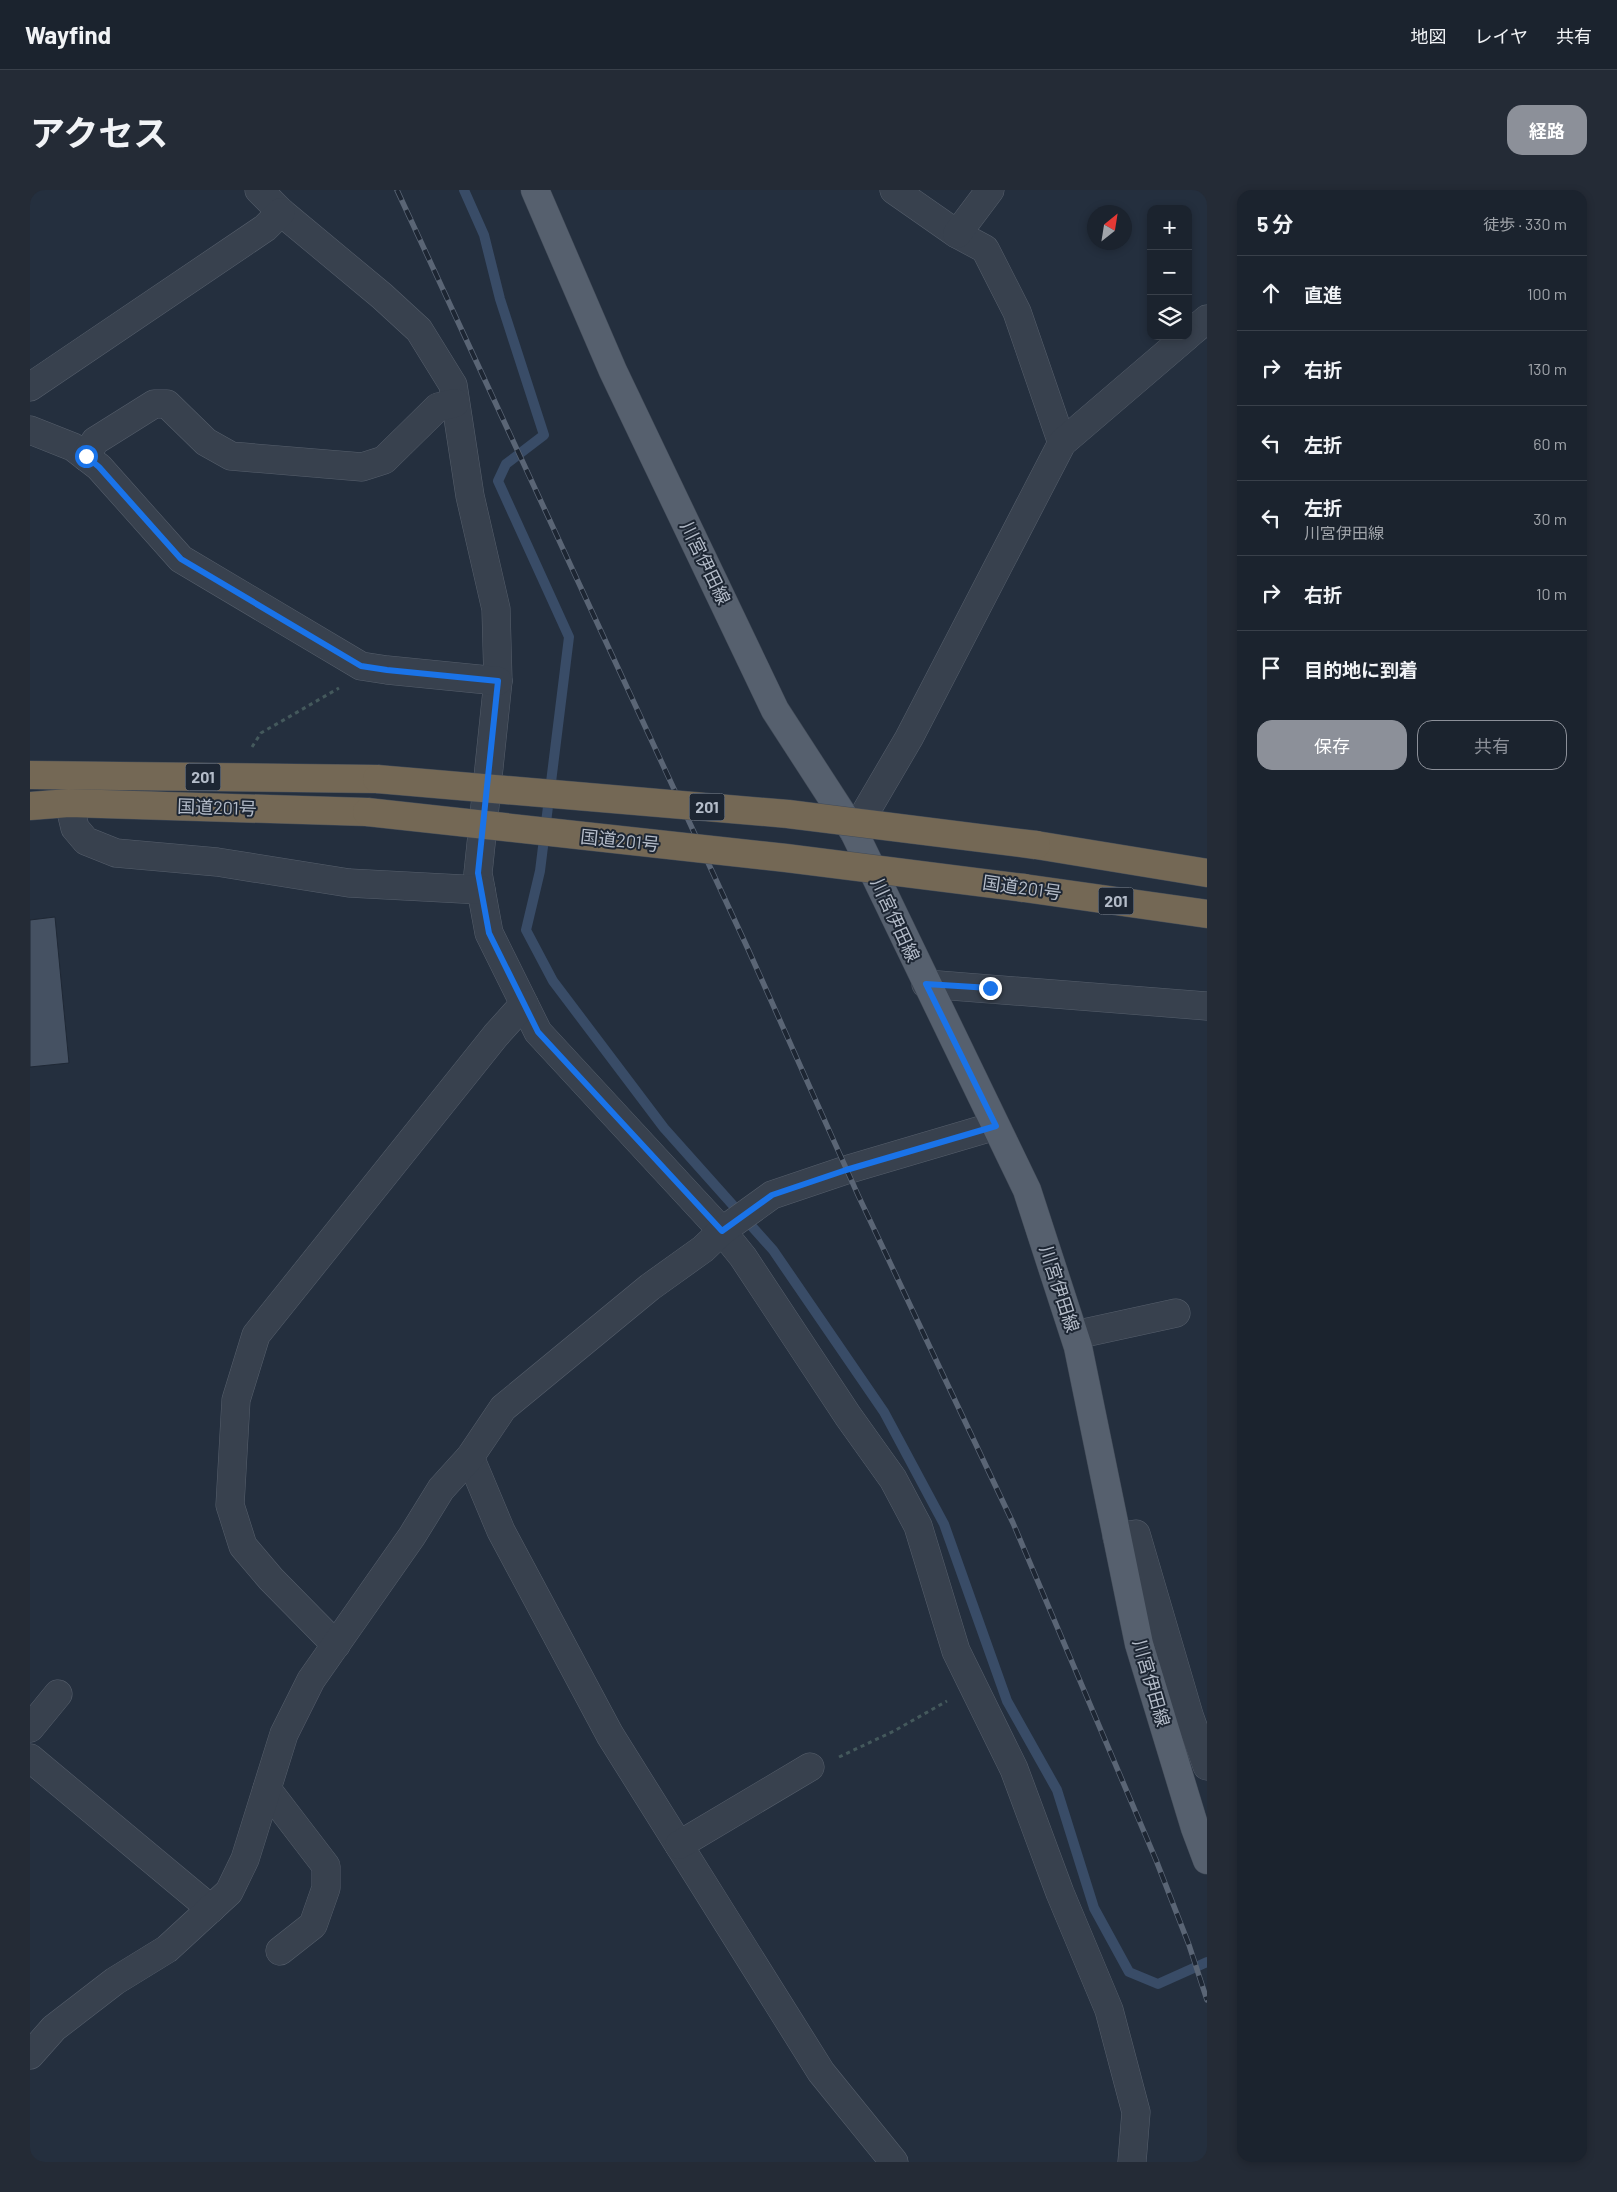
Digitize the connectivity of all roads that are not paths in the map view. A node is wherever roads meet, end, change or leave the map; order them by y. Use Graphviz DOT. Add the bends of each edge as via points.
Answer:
graph roads {
  1 [pos="259,190"];
  2 [pos="534,190"];
  3 [pos="894,190"];
  4 [pos="990,190"];
  5 [pos="281,212"];
  6 [pos="957,234"];
  7 [pos="1207,319"];
  8 [pos="1192,332"];
  9 [pos="1182,340"];
  10 [pos="30,387"];
  11 [pos="455,403"];
  12 [pos="30,430"];
  13 [pos="1062,443"];
  14 [pos="86,456"];
  15 [pos="498,681"];
  16 [pos="30,775"];
  17 [pos="69,803"];
  18 [pos="30,806"];
  19 [pos="854,832"];
  20 [pos="1207,873"];
  21 [pos="481,890"];
  22 [pos="1207,914"];
  23 [pos="926,984"];
  24 [pos="524,1004"];
  25 [pos="1207,1006"];
  26 [pos="996,1126"];
  27 [pos="722,1231"];
  28 [pos="1176,1313"];
  29 [pos="1075,1335"];
  30 [pos="470,1457"];
  31 [pos="1117,1537"];
  32 [pos="336,1645"];
  33 [pos="58,1694"];
  34 [pos="30,1728"];
  35 [pos="30,1758"];
  36 [pos="1207,1766"];
  37 [pos="810,1767"];
  38 [pos="267,1789"];
  39 [pos="679,1846"];
  40 [pos="1207,1860"];
  41 [pos="211,1909"];
  42 [pos="280,1951"];
  43 [pos="30,2055"];
  44 [pos="894,2162"];
  45 [pos="1132,2162"];
  1 -- 5 [label="street"];
  2 -- 19 [label="main road, 川宮伊田線" via="613,371 775,710"];
  3 -- 6 [label="street"];
  4 -- 6 [label="street"];
  5 -- 10 [label="street" via="265,228"];
  5 -- 11 [label="street" via="420,330 452,385"];
  6 -- 13 [label="street" via="985,249 1017,312"];
  7 -- 8 [label="street"];
  9 -- 13 [label="street"];
  11 -- 14 [label="street" via="438,407 384,460 362,467 231,456 206,442 167,404 154,404 95,441"];
  11 -- 15 [label="street" via="470,496 496,609"];
  12 -- 14 [label="street" via="73,447"];
  13 -- 19 [label="street" via="909,738"];
  14 -- 15 [label="street" via="181,559 361,666"];
  15 -- 21 [label="street" via="478,873"];
  16 -- 20 [label="highway, 国道201号 / 201, bridge" via="377,779 788,814 1036,846"];
  17 -- 18 [label="highway, 国道201号 / 201"];
  17 -- 21 [label="street" via="75,828 86,841 116,853 216,862 349,883"];
  17 -- 22 [label="highway, 国道201号 / 201, bridge" via="367,812 786,858"];
  19 -- 23 [label="main road, 川宮伊田線"];
  21 -- 24 [label="street" via="489,933"];
  23 -- 25 [label="street"];
  23 -- 26 [label="main road, 川宮伊田線"];
  24 -- 27 [label="street" via="538,1032"];
  24 -- 32 [label="street" via="256,1336 236,1400 230,1505 243,1546"];
  26 -- 27 [label="street" via="772,1195"];
  26 -- 29 [label="main road, 川宮伊田線" via="1027,1190"];
  27 -- 30 [label="street" via="503,1408"];
  27 -- 45 [label="street" via="743,1257 893,1479 918,1526 956,1651 1014,1769 1060,1893 1109,2010 1136,2112"];
  28 -- 29 [label="street"];
  29 -- 31 [label="main road, 川宮伊田線"];
  30 -- 32 [label="street" via="441,1489"];
  30 -- 39 [label="street" via="501,1531 610,1735"];
  31 -- 36 [label="street" via="1136,1534"];
  31 -- 40 [label="main road, 川宮伊田線" via="1139,1644"];
  32 -- 38 [label="street" via="311,1680 284,1734"];
  33 -- 34 [label="street"];
  35 -- 41 [label="street"];
  37 -- 39 [label="street"];
  38 -- 41 [label="street" via="245,1859 229,1892"];
  38 -- 42 [label="street" via="326,1866 326,1888 313,1925"];
  39 -- 44 [label="street" via="821,2072"];
  41 -- 43 [label="street" via="167,1949 115,1981 54,2028"];
}
